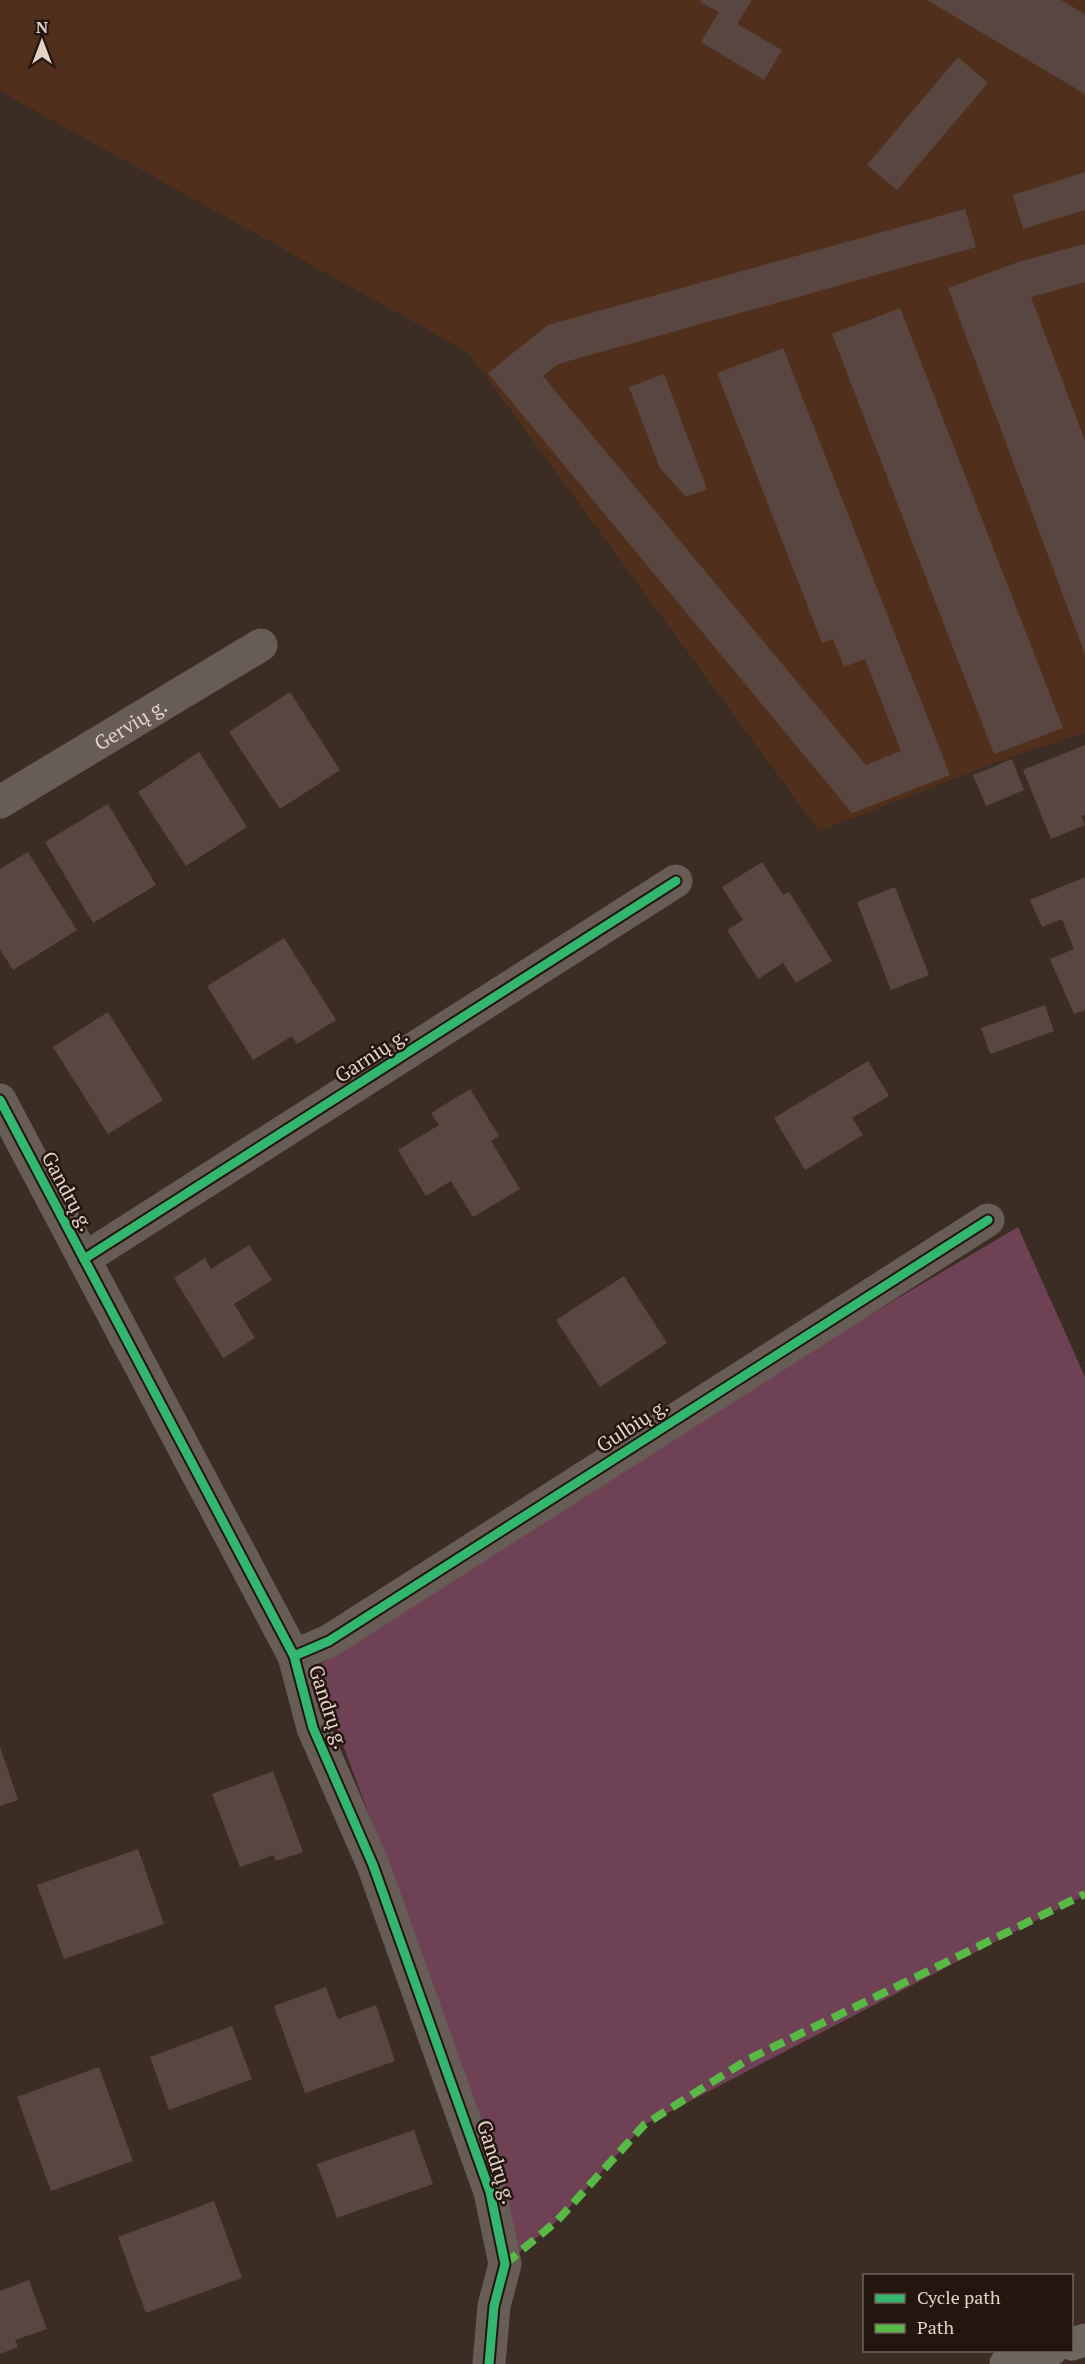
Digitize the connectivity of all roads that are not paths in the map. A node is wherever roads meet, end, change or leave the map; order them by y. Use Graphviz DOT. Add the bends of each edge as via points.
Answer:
graph roads {
  1 [pos="261,645"];
  2 [pos="0,802"];
  3 [pos="676,881"];
  4 [pos="0,1100"];
  5 [pos="988,1220"];
  6 [pos="84,1259"];
  7 [pos="294,1656"];
  8 [pos="1045,2352"];
  9 [pos="489,2364"];
  10 [pos="1006,2364"];
  1 -- 2 [label="street, Gervių g."];
  3 -- 6 [label="street, Garnių g."];
  4 -- 6 [label="street, Gandrų g."];
  5 -- 7 [label="street, Gulbių g." via="329,1641"];
  6 -- 7 [label="street, Gandrų g."];
  7 -- 9 [label="street, Gandrų g." via="313,1728 373,1865 490,2192 506,2264 494,2306"];
  8 -- 10 [label="main road"];
}
